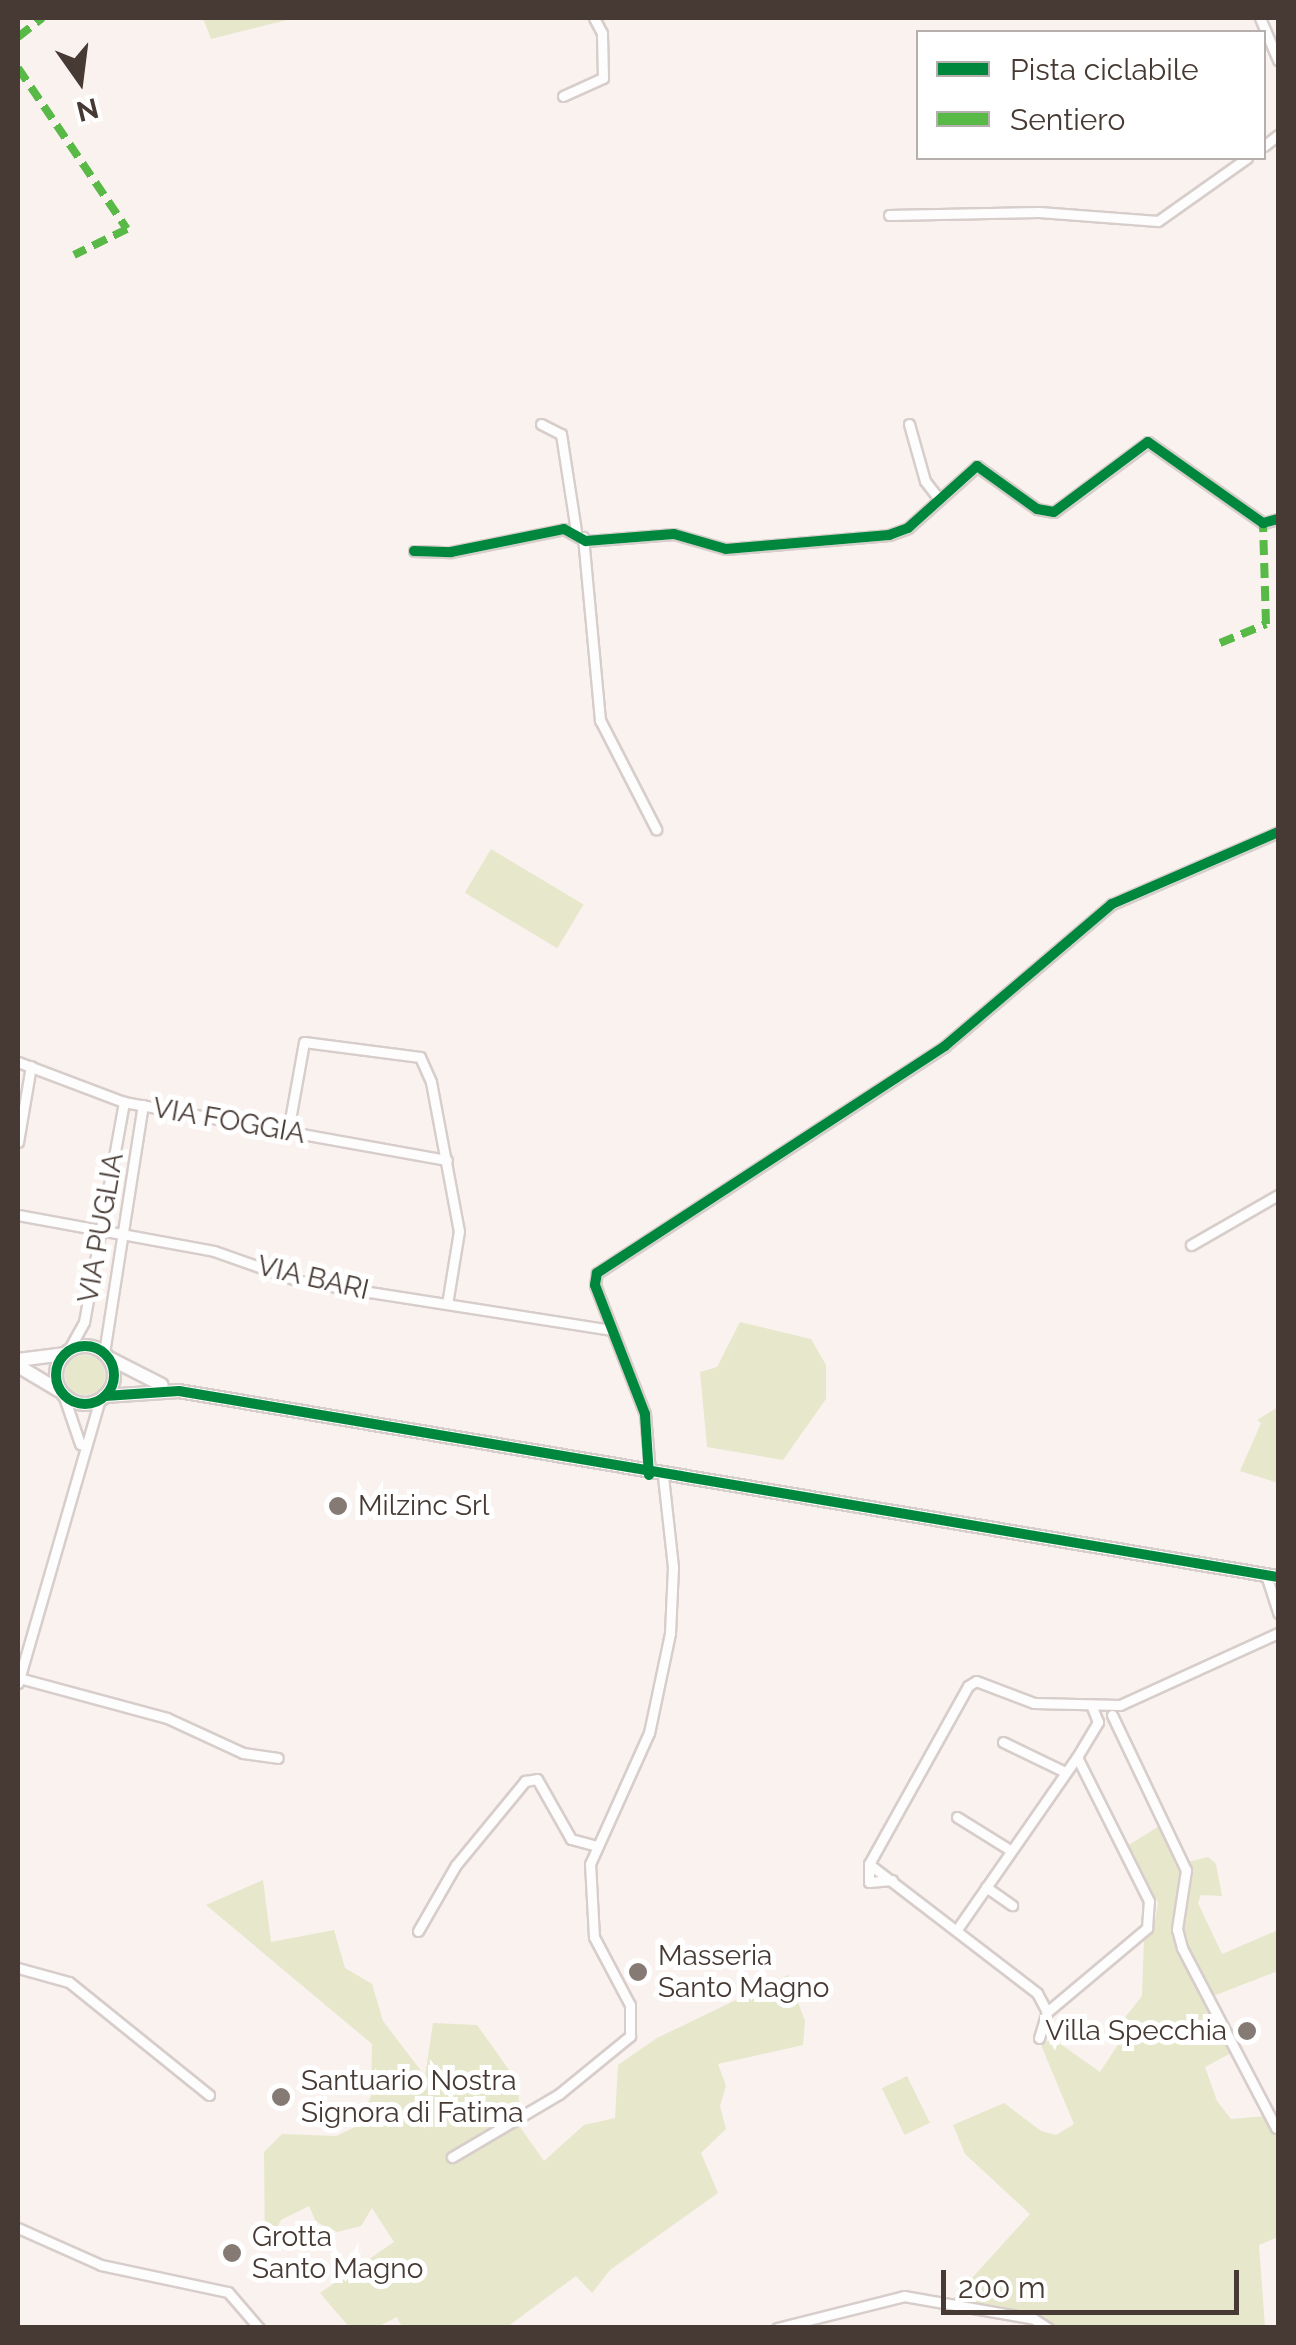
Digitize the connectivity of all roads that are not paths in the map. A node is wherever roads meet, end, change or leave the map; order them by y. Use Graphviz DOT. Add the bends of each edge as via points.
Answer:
graph roads {
  1 [pos="594,18"];
  2 [pos="1266,32"];
  3 [pos="1278,60"];
  4 [pos="563,96"];
  5 [pos="1244,160"];
  6 [pos="889,214"];
  7 [pos="541,424"];
  8 [pos="909,424"];
  9 [pos="939,499"];
  10 [pos="1278,519"];
  11 [pos="579,534"];
  12 [pos="414,551"];
  13 [pos="656,829"];
  14 [pos="1278,832"];
  15 [pos="18,1062"];
  16 [pos="31,1066"];
  17 [pos="124,1102"];
  18 [pos="144,1106"];
  19 [pos="288,1132"];
  20 [pos="18,1142"];
  21 [pos="446,1160"];
  22 [pos="1278,1195"];
  23 [pos="18,1215"];
  24 [pos="101,1230"];
  25 [pos="121,1234"];
  26 [pos="1191,1244"];
  27 [pos="448,1304"];
  28 [pos="611,1330"];
  29 [pos="66,1352"];
  30 [pos="106,1355"];
  31 [pos="18,1363"];
  32 [pos="178,1392"];
  33 [pos="63,1394"];
  34 [pos="103,1397"];
  35 [pos="80,1452"];
  36 [pos="656,1476"];
  37 [pos="1272,1576"];
  38 [pos="1278,1613"];
  39 [pos="1278,1633"];
  40 [pos="18,1680"];
  41 [pos="1120,1706"];
  42 [pos="1092,1707"];
  43 [pos="1112,1716"];
  44 [pos="1098,1722"];
  45 [pos="1003,1742"];
  46 [pos="278,1758"];
  47 [pos="1077,1758"];
  48 [pos="1065,1772"];
  49 [pos="957,1816"];
  50 [pos="597,1846"];
  51 [pos="1010,1850"];
  52 [pos="986,1887"];
  53 [pos="1012,1906"];
  54 [pos="958,1928"];
  55 [pos="418,1931"];
  56 [pos="18,1968"];
  57 [pos="1047,2012"];
  58 [pos="1039,2038"];
  59 [pos="209,2095"];
  60 [pos="1276,2128"];
  61 [pos="452,2157"];
  62 [pos="18,2228"];
  63 [pos="258,2328"];
  64 [pos="777,2328"];
  65 [pos="1048,2328"];
  1 -- 4 [label="street" via="602,34 603,78"];
  2 -- 3 [label="street"];
  5 -- 6 [label="street" via="1158,221 1039,212"];
  7 -- 11 [label="street" via="561,434"];
  8 -- 9 [label="street" via="924,481"];
  9 -- 10 [label="street" via="977,466 1054,512 1148,442 1263,523"];
  9 -- 11 [label="street" via="908,528 890,535 726,549 674,534"];
  11 -- 12 [label="street"];
  11 -- 13 [label="street" via="600,720"];
  14 -- 28 [label="street" via="1112,904 945,1046 594,1278"];
  15 -- 16 [label="street, VIA FOGGIA"];
  16 -- 17 [label="street, VIA FOGGIA"];
  16 -- 20 [label="street"];
  17 -- 18 [label="street, VIA FOGGIA"];
  17 -- 24 [label="street, VIA PUGLIA"];
  18 -- 19 [label="street, VIA FOGGIA"];
  18 -- 25 [label="street, VIA PUGLIA"];
  19 -- 21 [label="street, VIA FOGGIA"];
  19 -- 21 [label="street" via="304,1042 420,1058"];
  21 -- 27 [label="street" via="459,1231"];
  22 -- 26 [label="street"];
  23 -- 24 [label="street, VIA BARI"];
  24 -- 25 [label="street, VIA BARI"];
  24 -- 29 [label="street, VIA PUGLIA" via="84,1322"];
  25 -- 27 [label="street, VIA BARI" via="214,1251 298,1281"];
  25 -- 30 [label="street, VIA PUGLIA"];
  27 -- 28 [label="street, VIA BARI"];
  28 -- 36 [label="street" via="644,1414"];
  29 -- 30 [label="main road" via="87,1346"];
  29 -- 31 [label="main road"];
  29 -- 33 [label="main road" via="56,1369"];
  30 -- 32 [label="main road"];
  30 -- 34 [label="main road" via="113,1381"];
  31 -- 33 [label="main road"];
  32 -- 34 [label="main road"];
  32 -- 36 [label="main road"];
  33 -- 34 [label="main road" via="81,1404"];
  33 -- 35 [label="street"];
  34 -- 35 [label="street"];
  35 -- 40 [label="street"];
  36 -- 37 [label="main road"];
  36 -- 50 [label="street" via="673,1566 670,1632 648,1733"];
  37 -- 38 [label="street"];
  39 -- 41 [label="street"];
  40 -- 46 [label="street" via="167,1718 243,1753"];
  41 -- 42 [label="street"];
  41 -- 43 [label="street"];
  42 -- 44 [label="street"];
  42 -- 54 [label="street" via="1034,1703 976,1681 968,1686 869,1864"];
  43 -- 44 [label="street"];
  43 -- 60 [label="street" via="1186,1870 1182,1948"];
  44 -- 47 [label="street"];
  45 -- 48 [label="street"];
  47 -- 48 [label="street"];
  47 -- 57 [label="street" via="1149,1901 1147,1928"];
  48 -- 51 [label="street"];
  49 -- 51 [label="street"];
  50 -- 55 [label="street" via="571,1839 537,1779 526,1781 456,1864"];
  50 -- 61 [label="street" via="588,1909 594,1937 630,2005 630,2036 559,2094"];
  51 -- 52 [label="street"];
  52 -- 53 [label="street"];
  52 -- 54 [label="street"];
  54 -- 57 [label="street" via="979,1952 1037,1993"];
  56 -- 59 [label="street" via="70,1982"];
  57 -- 58 [label="street"];
  62 -- 63 [label="street" via="101,2264 228,2292"];
  64 -- 65 [label="street" via="904,2296 1034,2319"];
}
